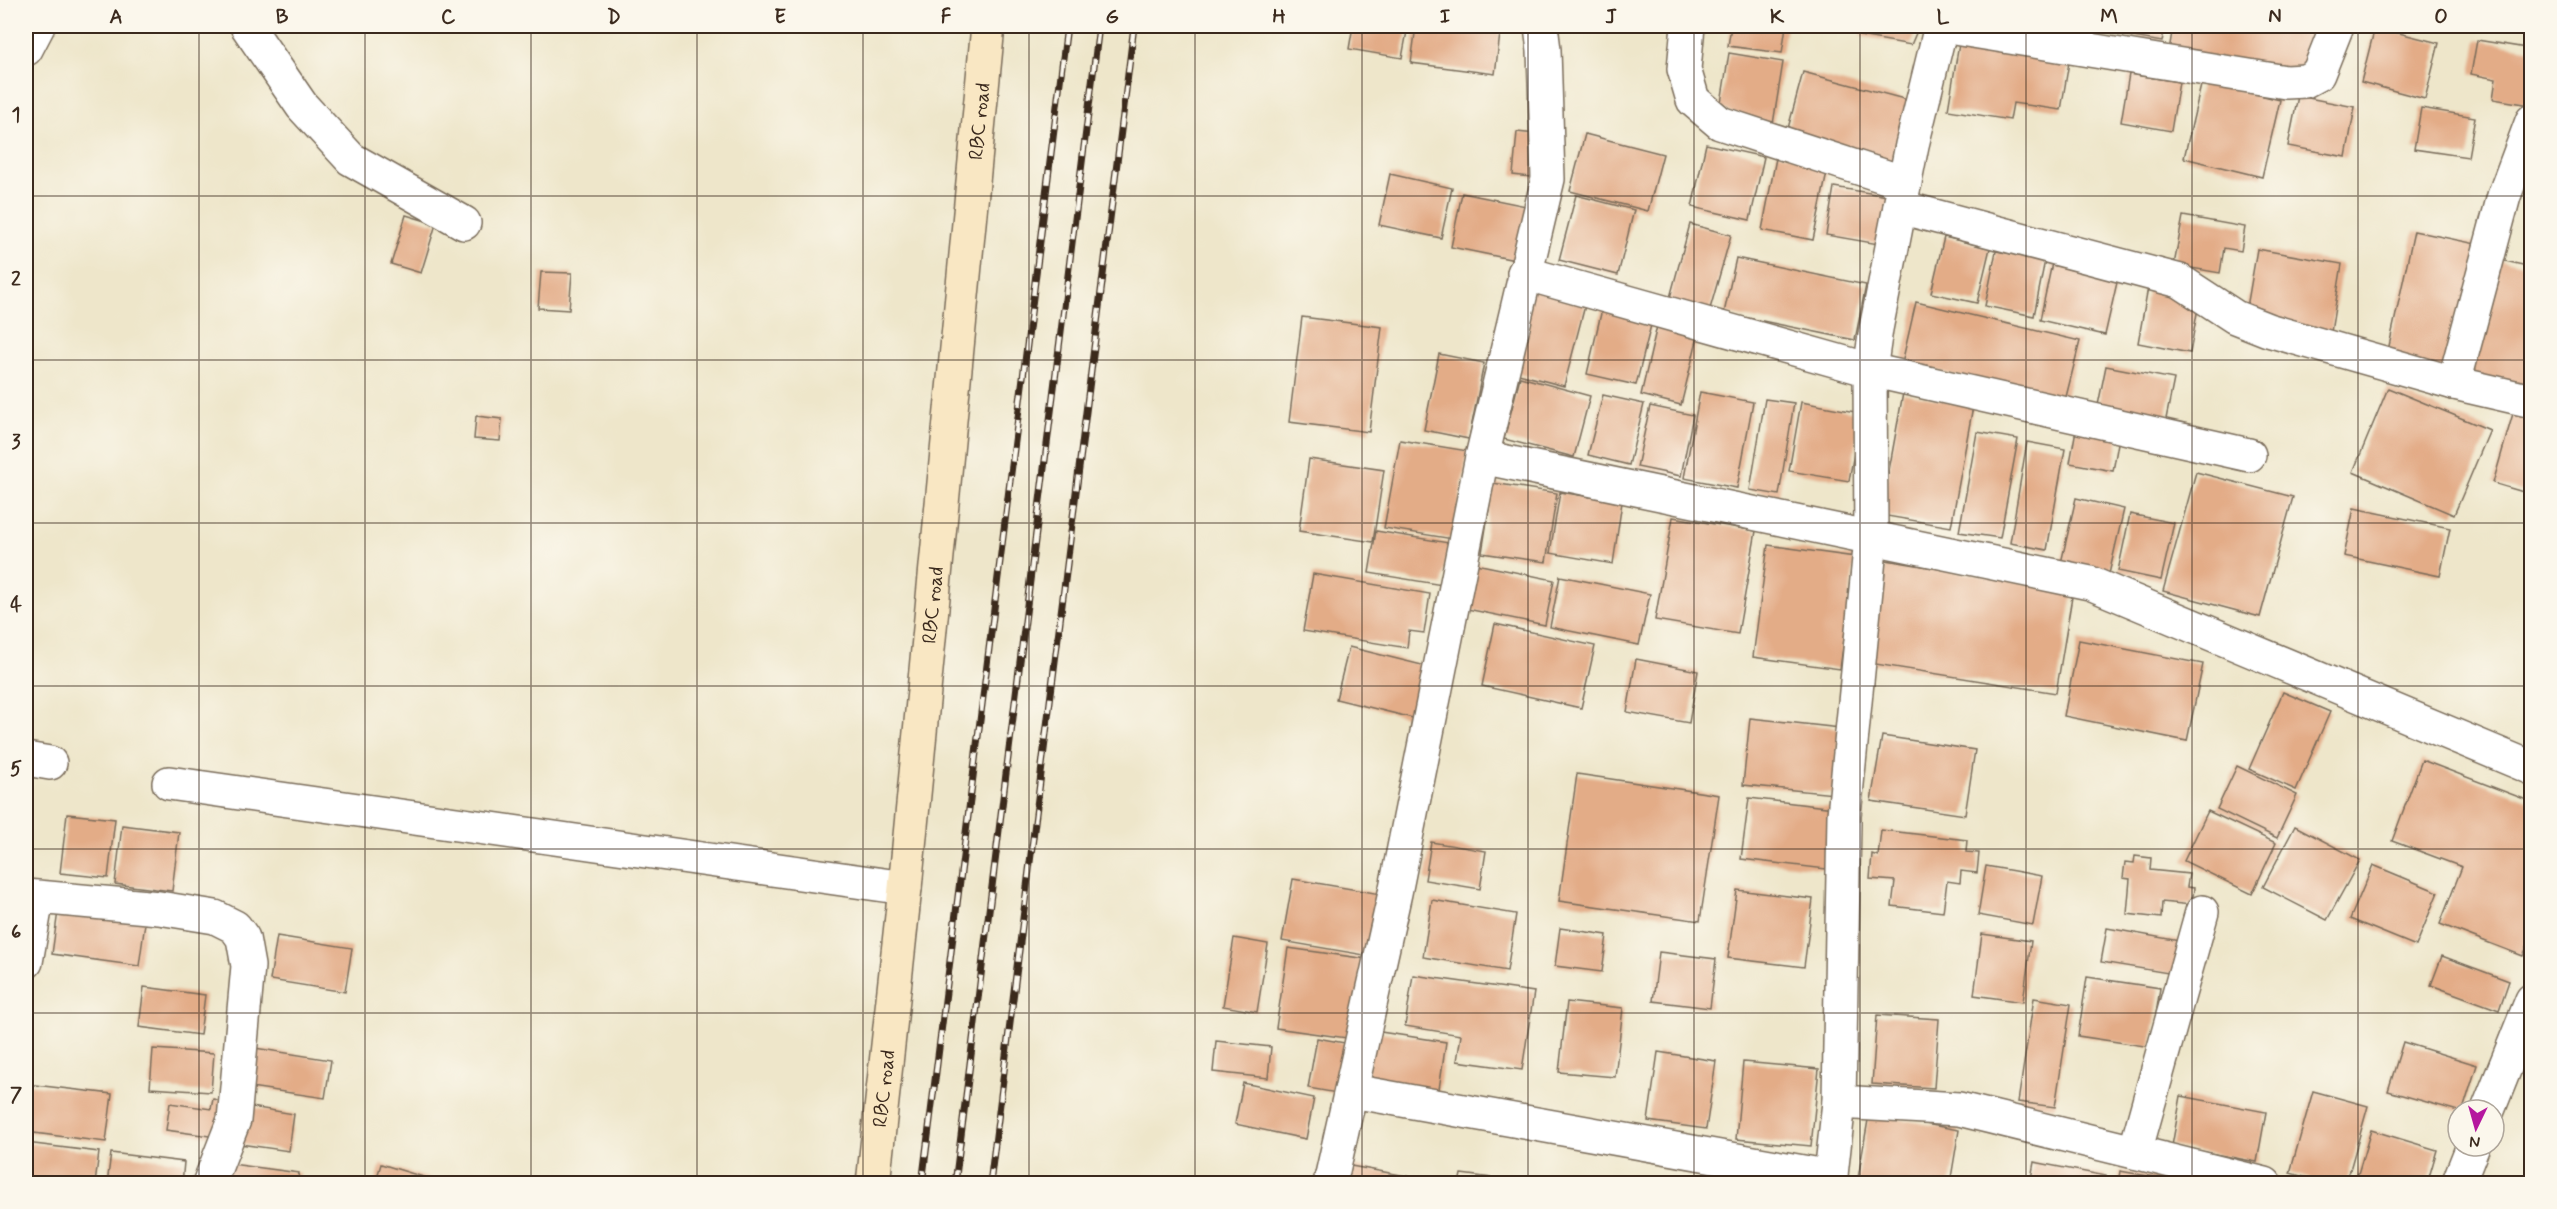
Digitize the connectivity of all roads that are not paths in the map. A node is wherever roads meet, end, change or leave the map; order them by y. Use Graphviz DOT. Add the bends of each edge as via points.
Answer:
graph roads {
  1 [pos="38,26"];
  2 [pos="247,26"];
  3 [pos="988,26"];
  4 [pos="1541,26"];
  5 [pos="1688,26"];
  6 [pos="1942,26"];
  7 [pos="2337,26"];
  8 [pos="26,49"];
  9 [pos="2532,121"];
  10 [pos="1903,195"];
  11 [pos="464,223"];
  12 [pos="1524,273"];
  13 [pos="1870,370"];
  14 [pos="2454,383"];
  15 [pos="2532,401"];
  16 [pos="2249,455"];
  17 [pos="1482,457"];
  18 [pos="1871,538"];
  19 [pos="2532,768"];
  20 [pos="169,783"];
  21 [pos="905,888"];
  22 [pos="31,897"];
  23 [pos="2202,912"];
  24 [pos="26,962"];
  25 [pos="2532,1000"];
  26 [pos="1352,1091"];
  27 [pos="2493,1098"];
  28 [pos="1839,1102"];
  29 [pos="2135,1152"];
  30 [pos="2468,1158"];
  31 [pos="1831,1180"];
  32 [pos="209,1184"];
  33 [pos="873,1184"];
  34 [pos="1330,1184"];
  35 [pos="2265,1184"];
  36 [pos="2458,1184"];
  1 -- 8 [label="street"];
  2 -- 11 [label="street" via="302,106 351,159"];
  3 -- 21 [label="street, RBC road"];
  4 -- 12 [label="street" via="1548,179"];
  5 -- 10 [label="street" via="1684,69 1693,100 1720,123"];
  6 -- 7 [label="street" via="2286,82 2305,81 2318,74"];
  6 -- 10 [label="street"];
  9 -- 14 [label="street" via="2504,196"];
  10 -- 13 [label="street"];
  10 -- 14 [label="street" via="2180,280 2235,317 2268,330"];
  12 -- 13 [label="street"];
  12 -- 17 [label="street"];
  13 -- 16 [label="street"];
  13 -- 18 [label="street"];
  14 -- 15 [label="street"];
  17 -- 18 [label="street"];
  17 -- 26 [label="street"];
  18 -- 19 [label="street" via="2090,583"];
  18 -- 28 [label="street" via="1844,815"];
  20 -- 21 [label="street"];
  21 -- 33 [label="street, RBC road"];
  22 -- 24 [label="street"];
  22 -- 32 [label="street" via="216,917 235,927 243,938 248,966 234,1120"];
  23 -- 29 [label="street"];
  25 -- 27 [label="street"];
  26 -- 31 [label="street"];
  26 -- 34 [label="street"];
  28 -- 29 [label="street" via="1959,1109"];
  28 -- 31 [label="street"];
  29 -- 35 [label="street"];
  30 -- 36 [label="street"];
}
